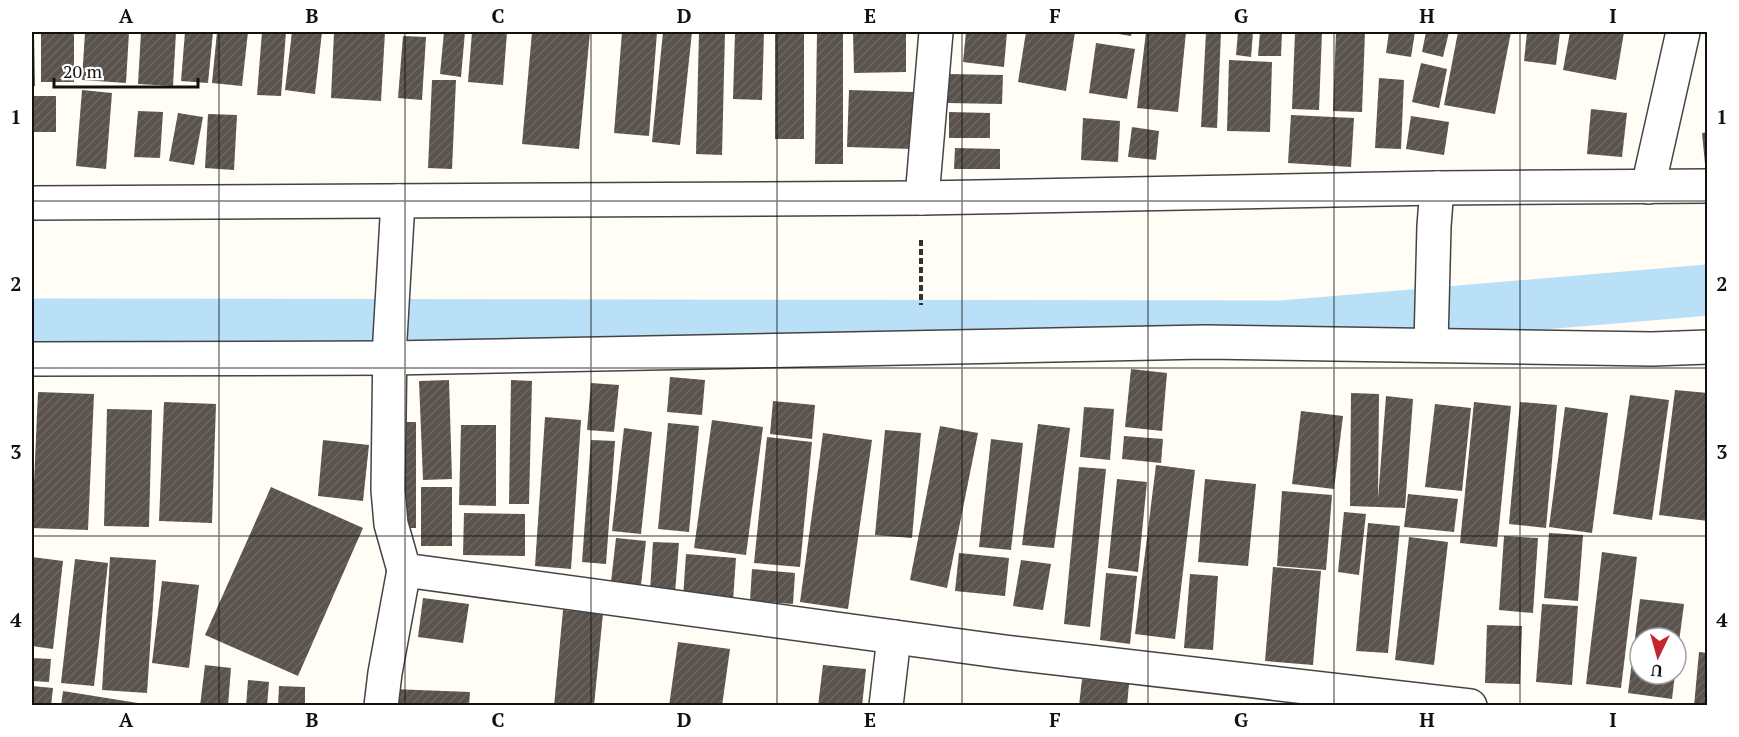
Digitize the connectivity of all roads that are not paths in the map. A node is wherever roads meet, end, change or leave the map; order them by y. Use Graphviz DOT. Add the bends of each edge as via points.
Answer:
graph roads {
  1 [pos="936,32"];
  2 [pos="1683,32"];
  3 [pos="1707,186"];
  4 [pos="1648,187"];
  5 [pos="1437,188"];
  6 [pos="922,198"];
  7 [pos="398,201"];
  8 [pos="32,203"];
  9 [pos="1432,335"];
  10 [pos="1707,347"];
  11 [pos="390,348"];
  12 [pos="32,359"];
  13 [pos="404,570"];
  14 [pos="894,636"];
  15 [pos="1432,703"];
  16 [pos="381,705"];
  17 [pos="886,705"];
  18 [pos="1470,705"];
  1 -- 6 [label="street"];
  2 -- 4 [label="street"];
  3 -- 4 [label="street"];
  4 -- 5 [label="street"];
  5 -- 6 [label="street"];
  5 -- 9 [label="street"];
  6 -- 7 [label="street"];
  7 -- 8 [label="street"];
  7 -- 11 [label="street"];
  9 -- 10 [label="street" via="1652,349"];
  9 -- 11 [label="street" via="1193,342"];
  11 -- 12 [label="street"];
  11 -- 13 [label="street" via="388,490 391,524"];
  13 -- 14 [label="street"];
  13 -- 16 [label="street"];
  14 -- 15 [label="street"];
  14 -- 17 [label="street"];
  15 -- 18 [label="street"];
}
